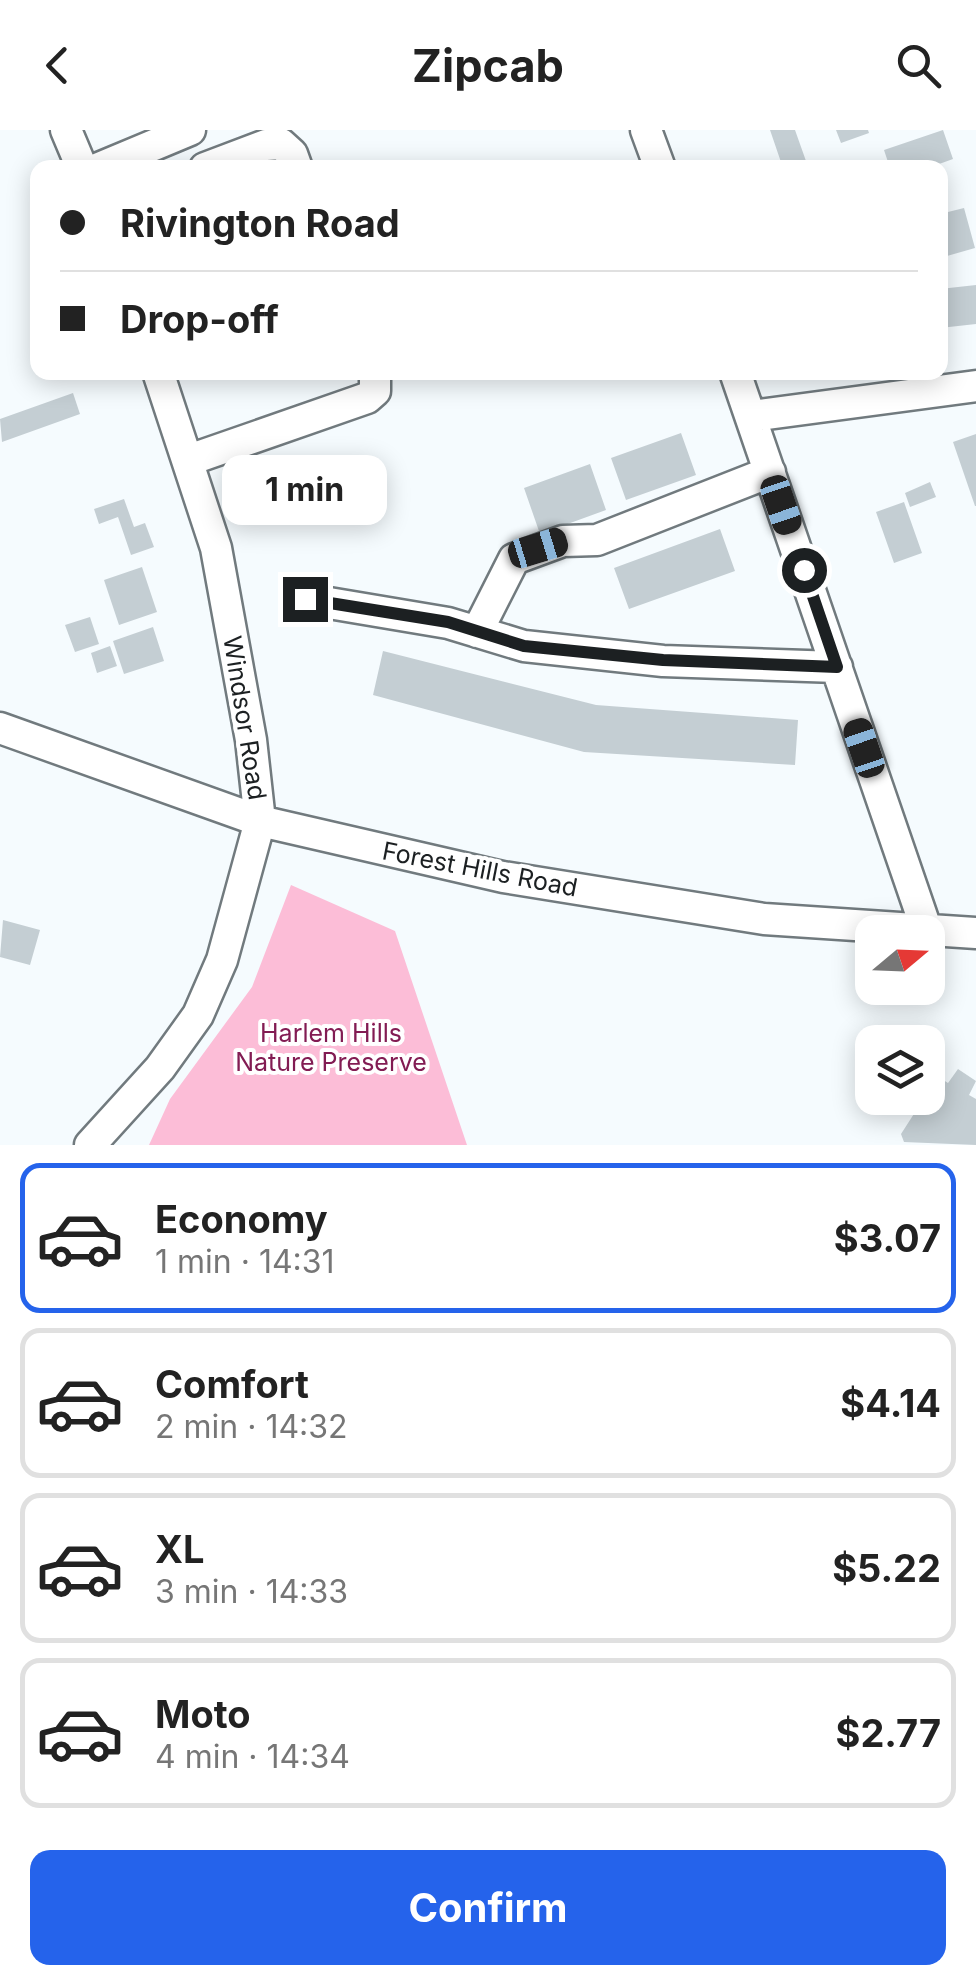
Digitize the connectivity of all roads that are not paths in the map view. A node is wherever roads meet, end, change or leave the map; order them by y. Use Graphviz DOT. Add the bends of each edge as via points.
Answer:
graph roads {
  1 [pos="66,130"];
  2 [pos="190,130"];
  3 [pos="646,130"];
  4 [pos="79,160"];
  5 [pos="118,160"];
  6 [pos="226,160"];
  7 [pos="294,160"];
  8 [pos="657,160"];
  9 [pos="161,380"];
  10 [pos="375,380"];
  11 [pos="738,380"];
  12 [pos="976,386"];
  13 [pos="751,416"];
  14 [pos="189,460"];
  15 [pos="770,472"];
  16 [pos="305,599"];
  17 [pos="476,632"];
  18 [pos="837,667"];
  19 [pos="0,728"];
  20 [pos="260,821"];
  21 [pos="922,915"];
  22 [pos="855,926"];
  23 [pos="945,932"];
  24 [pos="976,932"];
  25 [pos="90,1145"];
  1 -- 4 [label="street"];
  2 -- 5 [label="street"];
  3 -- 8 [label="street"];
  6 -- 7 [label="street" via="281,144"];
  9 -- 14 [label="street, Windsor Road"];
  10 -- 14 [label="street" via="367,398"];
  11 -- 13 [label="street"];
  12 -- 13 [label="street"];
  13 -- 15 [label="street"];
  14 -- 20 [label="street, Windsor Road" via="224,588"];
  15 -- 17 [label="street" via="597,540 564,541 514,559"];
  15 -- 18 [label="street"];
  16 -- 17 [label="street"];
  17 -- 18 [label="street" via="524,646 663,660"];
  18 -- 21 [label="street"];
  19 -- 20 [label="street, Forest Hills Road"];
  20 -- 22 [label="street, Forest Hills Road" via="503,877 764,919"];
  20 -- 25 [label="street, Windsor Road" via="222,960 198,1016"];
  23 -- 24 [label="street, Forest Hills Road"];
}
